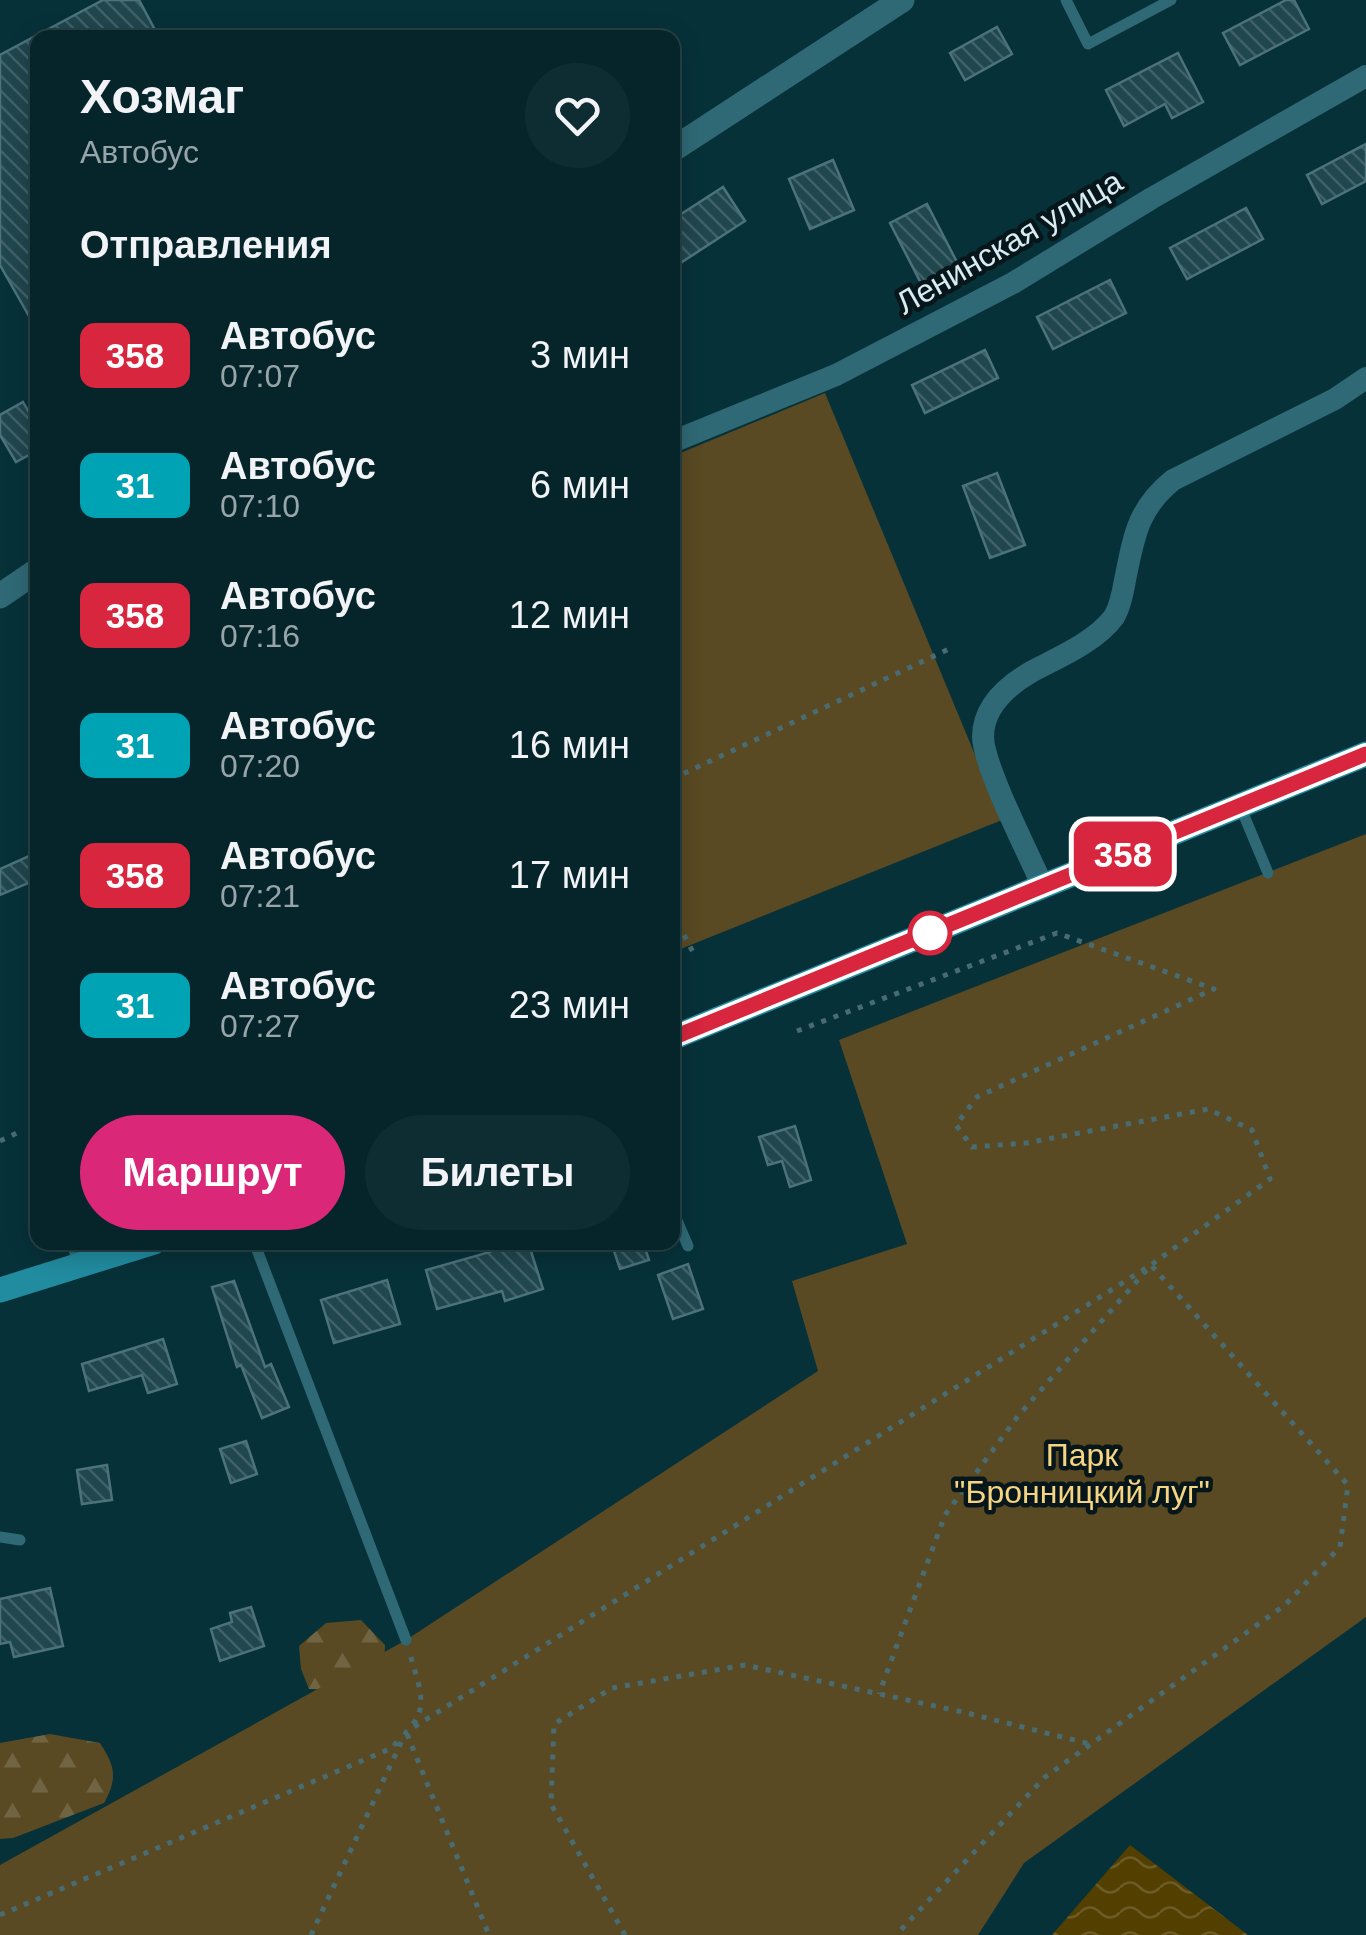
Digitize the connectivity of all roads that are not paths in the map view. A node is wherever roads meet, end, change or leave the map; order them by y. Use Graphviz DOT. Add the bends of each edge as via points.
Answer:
graph roads {
  1 [pos="902,0"];
  2 [pos="1066,0"];
  3 [pos="1171,0"];
  4 [pos="1366,76"];
  5 [pos="680,145"];
  6 [pos="1366,378"];
  7 [pos="680,439"];
  8 [pos="30,575"];
  9 [pos="0,596"];
  10 [pos="1366,754"];
  11 [pos="1240,806"];
  12 [pos="1268,873"];
  13 [pos="1043,887"];
  14 [pos="680,1035"];
  15 [pos="680,1228"];
  16 [pos="688,1246"];
  17 [pos="74,1250"];
  18 [pos="131,1250"];
  19 [pos="257,1250"];
  20 [pos="80,1268"];
  21 [pos="0,1290"];
  22 [pos="0,1537"];
  23 [pos="20,1540"];
  24 [pos="406,1640"];
  1 -- 5 [label="street"];
  2 -- 3 [label="lane" via="1088,44"];
  4 -- 7 [label="street, Ленинская улица" via="982,299 836,375"];
  6 -- 13 [label="street" via="1154,495 1133,541 1116,614 1082,644 1021,678 988,712 983,736 989,762"];
  8 -- 9 [label="street"];
  10 -- 11 [label="main road"];
  11 -- 12 [label="lane"];
  11 -- 13 [label="main road"];
  13 -- 14 [label="main road"];
  15 -- 16 [label="lane"];
  17 -- 20 [label="lane"];
  18 -- 20 [label="main road"];
  19 -- 24 [label="lane"];
  20 -- 21 [label="main road"];
  22 -- 23 [label="lane"];
}
